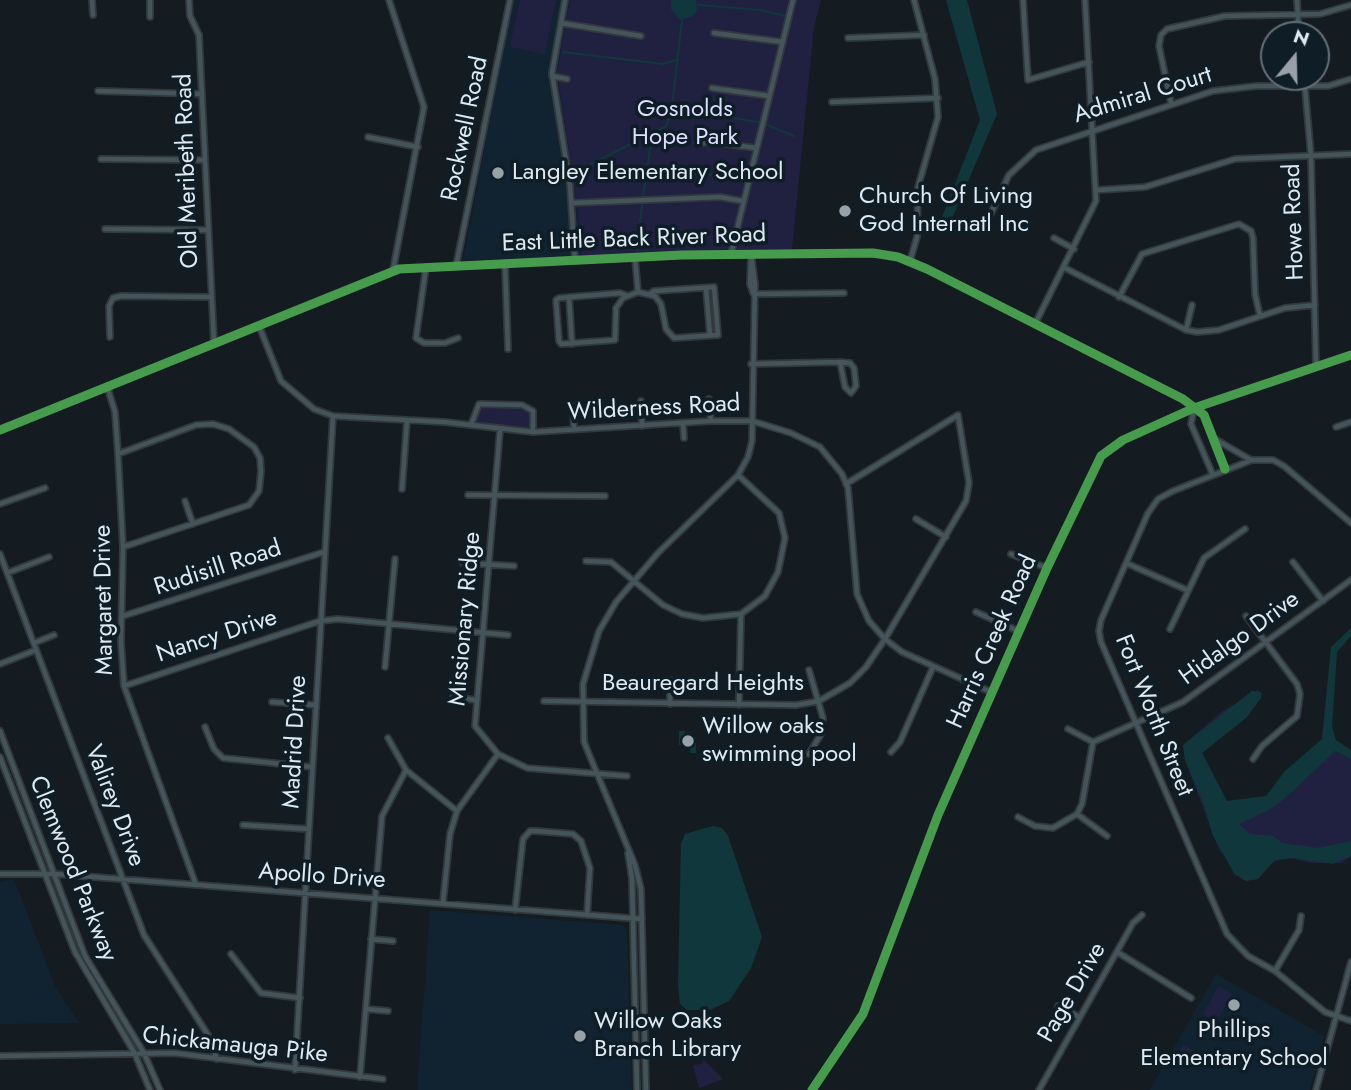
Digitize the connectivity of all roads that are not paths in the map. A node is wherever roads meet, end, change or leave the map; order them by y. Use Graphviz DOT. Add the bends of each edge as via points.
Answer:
graph roads {
  1 [pos="92,0"];
  2 [pos="149,0"];
  3 [pos="189,0"];
  4 [pos="389,0"];
  5 [pos="510,0"];
  6 [pos="565,0"];
  7 [pos="793,0"];
  8 [pos="914,0"];
  9 [pos="1023,0"];
  10 [pos="1085,0"];
  11 [pos="1297,0"];
  12 [pos="1351,5"];
  13 [pos="93,15"];
  14 [pos="1297,16"];
  15 [pos="150,17"];
  16 [pos="1298,21"];
  17 [pos="561,23"];
  18 [pos="715,33"];
  19 [pos="923,35"];
  20 [pos="641,36"];
  21 [pos="848,38"];
  22 [pos="783,43"];
  23 [pos="1089,62"];
  24 [pos="552,76"];
  25 [pos="568,79"];
  26 [pos="1351,79"];
  27 [pos="1330,85"];
  28 [pos="712,88"];
  29 [pos="1260,88"];
  30 [pos="98,91"];
  31 [pos="1305,91"];
  32 [pos="202,94"];
  33 [pos="769,96"];
  34 [pos="938,98"];
  35 [pos="832,102"];
  36 [pos="1171,103"];
  37 [pos="1094,129"];
  38 [pos="368,137"];
  39 [pos="697,143"];
  40 [pos="418,147"];
  41 [pos="756,148"];
  42 [pos="1351,154"];
  43 [pos="1311,156"];
  44 [pos="101,159"];
  45 [pos="204,160"];
  46 [pos="1098,190"];
  47 [pos="742,201"];
  48 [pos="572,203"];
  49 [pos="987,222"];
  50 [pos="105,229"];
  51 [pos="208,230"];
  52 [pos="1054,238"];
  53 [pos="1074,249"];
  54 [pos="731,254"];
  55 [pos="751,254"];
  56 [pos="635,258"];
  57 [pos="575,261"];
  58 [pos="910,261"];
  59 [pos="505,265"];
  60 [pos="456,266"];
  61 [pos="426,267"];
  62 [pos="1065,268"];
  63 [pos="393,270"];
  64 [pos="706,288"];
  65 [pos="638,292"];
  66 [pos="844,293"];
  67 [pos="650,294"];
  68 [pos="754,294"];
  69 [pos="628,296"];
  70 [pos="210,297"];
  71 [pos="1119,297"];
  72 [pos="569,298"];
  73 [pos="1192,305"];
  74 [pos="1315,305"];
  75 [pos="1260,316"];
  76 [pos="1035,324"];
  77 [pos="259,326"];
  78 [pos="1186,330"];
  79 [pos="710,335"];
  80 [pos="110,337"];
  81 [pos="458,338"];
  82 [pos="214,343"];
  83 [pos="572,344"];
  84 [pos="508,349"];
  85 [pos="1351,355"];
  86 [pos="841,362"];
  87 [pos="751,365"];
  88 [pos="1316,366"];
  89 [pos="107,386"];
  90 [pos="709,399"];
  91 [pos="641,401"];
  92 [pos="573,405"];
  93 [pos="1194,408"];
  94 [pos="333,416"];
  95 [pos="407,420"];
  96 [pos="711,421"];
  97 [pos="752,421"];
  98 [pos="1351,422"];
  99 [pos="683,423"];
  100 [pos="471,425"];
  101 [pos="642,426"];
  102 [pos="1336,427"];
  103 [pos="0,430"];
  104 [pos="500,430"];
  105 [pos="574,430"];
  106 [pos="533,432"];
  107 [pos="1213,437"];
  108 [pos="684,438"];
  109 [pos="118,454"];
  110 [pos="1251,460"];
  111 [pos="1225,470"];
  112 [pos="738,475"];
  113 [pos="1213,475"];
  114 [pos="846,484"];
  115 [pos="45,488"];
  116 [pos="402,489"];
  117 [pos="468,495"];
  118 [pos="605,496"];
  119 [pos="494,497"];
  120 [pos="185,501"];
  121 [pos="0,504"];
  122 [pos="916,519"];
  123 [pos="1351,523"];
  124 [pos="192,524"];
  125 [pos="1245,529"];
  126 [pos="946,537"];
  127 [pos="123,547"];
  128 [pos="324,552"];
  129 [pos="0,554"];
  130 [pos="1011,554"];
  131 [pos="49,557"];
  132 [pos="395,559"];
  133 [pos="586,561"];
  134 [pos="1293,562"];
  135 [pos="463,563"];
  136 [pos="1126,563"];
  137 [pos="487,565"];
  138 [pos="513,566"];
  139 [pos="1047,568"];
  140 [pos="7,573"];
  141 [pos="634,580"];
  142 [pos="1351,580"];
  143 [pos="1187,590"];
  144 [pos="1323,601"];
  145 [pos="976,612"];
  146 [pos="741,614"];
  147 [pos="123,616"];
  148 [pos="1246,616"];
  149 [pos="320,621"];
  150 [pos="389,623"];
  151 [pos="1170,629"];
  152 [pos="1018,631"];
  153 [pos="481,632"];
  154 [pos="54,635"];
  155 [pos="508,635"];
  156 [pos="885,639"];
  157 [pos="1267,642"];
  158 [pos="34,643"];
  159 [pos="36,650"];
  160 [pos="0,664"];
  161 [pos="385,667"];
  162 [pos="933,667"];
  163 [pos="809,670"];
  164 [pos="670,680"];
  165 [pos="124,686"];
  166 [pos="991,692"];
  167 [pos="453,697"];
  168 [pos="475,700"];
  169 [pos="544,701"];
  170 [pos="819,701"];
  171 [pos="272,702"];
  172 [pos="583,702"];
  173 [pos="670,704"];
  174 [pos="315,705"];
  175 [pos="739,705"];
  176 [pos="1136,723"];
  177 [pos="205,727"];
  178 [pos="1068,729"];
  179 [pos="0,731"];
  180 [pos="388,738"];
  181 [pos="1093,742"];
  182 [pos="891,752"];
  183 [pos="498,754"];
  184 [pos="808,754"];
  185 [pos="0,757"];
  186 [pos="1253,759"];
  187 [pos="312,767"];
  188 [pos="406,770"];
  189 [pos="596,775"];
  190 [pos="627,776"];
  191 [pos="457,811"];
  192 [pos="1077,814"];
  193 [pos="1018,817"];
  194 [pos="243,825"];
  195 [pos="309,830"];
  196 [pos="1107,835"];
  197 [pos="628,852"];
  198 [pos="45,873"];
  199 [pos="0,874"];
  200 [pos="55,874"];
  201 [pos="122,879"];
  202 [pos="196,885"];
  203 [pos="306,893"];
  204 [pos="373,898"];
  205 [pos="443,902"];
  206 [pos="515,910"];
  207 [pos="587,915"];
  208 [pos="1142,915"];
  209 [pos="1301,916"];
  210 [pos="633,918"];
  211 [pos="642,919"];
  212 [pos="371,939"];
  213 [pos="393,941"];
  214 [pos="1117,952"];
  215 [pos="231,954"];
  216 [pos="1351,962"];
  217 [pos="1275,971"];
  218 [pos="300,998"];
  219 [pos="1191,998"];
  220 [pos="1058,1006"];
  221 [pos="366,1009"];
  222 [pos="388,1011"];
  223 [pos="1079,1017"];
  224 [pos="1336,1017"];
  225 [pos="1351,1021"];
  226 [pos="134,1052"];
  227 [pos="144,1052"];
  228 [pos="0,1056"];
  229 [pos="217,1059"];
  230 [pos="295,1070"];
  231 [pos="360,1077"];
  232 [pos="383,1079"];
  233 [pos="150,1090"];
  234 [pos="160,1090"];
  235 [pos="637,1090"];
  236 [pos="646,1090"];
  237 [pos="812,1090"];
  238 [pos="1039,1090"];
  239 [pos="1316,1090"];
  1 -- 13 [label="street"];
  2 -- 15 [label="street"];
  3 -- 32 [label="street, Old Meribeth Road" via="199,35"];
  4 -- 40 [label="street" via="425,107"];
  5 -- 60 [label="street, Rockwell Road"];
  6 -- 17 [label="street"];
  7 -- 22 [label="street"];
  8 -- 19 [label="street"];
  9 -- 23 [label="street" via="1028,80"];
  10 -- 23 [label="street"];
  11 -- 14 [label="street"];
  12 -- 14 [label="street"];
  14 -- 16 [label="street"];
  14 -- 36 [label="street" via="1225,16 1167,29 1159,46"];
  17 -- 20 [label="street"];
  17 -- 24 [label="street"];
  18 -- 22 [label="street"];
  19 -- 21 [label="street"];
  19 -- 34 [label="street"];
  22 -- 33 [label="street"];
  23 -- 37 [label="street"];
  24 -- 25 [label="street"];
  24 -- 48 [label="street"];
  26 -- 27 [label="street, Admiral Court"];
  28 -- 33 [label="street"];
  29 -- 36 [label="street, Admiral Court" via="1226,89"];
  30 -- 32 [label="street"];
  31 -- 43 [label="street, Howe Road"];
  32 -- 45 [label="street, Old Meribeth Road"];
  33 -- 41 [label="street"];
  34 -- 35 [label="street"];
  34 -- 58 [label="street" via="935,133 919,187 917,237"];
  36 -- 37 [label="street, Admiral Court"];
  37 -- 46 [label="street"];
  37 -- 49 [label="street, Admiral Court" via="1025,157 1003,185"];
  38 -- 40 [label="street"];
  39 -- 41 [label="street"];
  40 -- 63 [label="street"];
  41 -- 47 [label="street"];
  42 -- 43 [label="street"];
  43 -- 46 [label="street" via="1235,159 1145,187"];
  43 -- 74 [label="street, Howe Road"];
  44 -- 45 [label="street"];
  45 -- 51 [label="street, Old Meribeth Road"];
  46 -- 53 [label="street"];
  47 -- 48 [label="street" via="720,197"];
  47 -- 54 [label="street"];
  48 -- 57 [label="street"];
  50 -- 51 [label="street"];
  51 -- 70 [label="street, Old Meribeth Road"];
  52 -- 53 [label="street"];
  53 -- 62 [label="street"];
  54 -- 55 [label="street, East Little Back River Road"];
  54 -- 56 [label="street, East Little Back River Road"];
  55 -- 58 [label="street, East Little Back River Road" via="873,253"];
  55 -- 68 [label="street"];
  56 -- 57 [label="street, East Little Back River Road"];
  56 -- 65 [label="street"];
  57 -- 59 [label="street, East Little Back River Road"];
  58 -- 76 [label="street, East Little Back River Road"];
  59 -- 60 [label="street, East Little Back River Road"];
  59 -- 84 [label="street"];
  60 -- 61 [label="street, East Little Back River Road"];
  61 -- 63 [label="street, East Little Back River Road"];
  61 -- 81 [label="street" via="416,338 435,343"];
  62 -- 71 [label="street"];
  62 -- 76 [label="street"];
  63 -- 77 [label="street, East Little Back River Road"];
  64 -- 67 [label="street"];
  64 -- 79 [label="street"];
  64 -- 79 [label="street" via="716,289 720,332"];
  65 -- 67 [label="street"];
  65 -- 69 [label="street"];
  66 -- 68 [label="street"];
  67 -- 79 [label="street" via="662,304 671,335"];
  68 -- 87 [label="street"];
  69 -- 72 [label="street"];
  69 -- 83 [label="street" via="616,307 615,340"];
  70 -- 80 [label="street" via="113,298"];
  70 -- 82 [label="street, Old Meribeth Road"];
  71 -- 75 [label="street" via="1142,254 1239,224 1251,231 1253,238"];
  71 -- 78 [label="street"];
  72 -- 83 [label="street"];
  72 -- 83 [label="street" via="556,300 559,341"];
  73 -- 78 [label="street"];
  74 -- 75 [label="street" via="1297,305"];
  74 -- 88 [label="street, Howe Road"];
  75 -- 78 [label="street" via="1207,332"];
  76 -- 93 [label="street, East Little Back River Road"];
  77 -- 82 [label="street, East Little Back River Road"];
  77 -- 94 [label="street, Wilderness Road" via="281,381 314,409"];
  82 -- 89 [label="street, East Little Back River Road"];
  85 -- 88 [label="street, Harris Creek Road"];
  86 -- 86 [label="street" via="853,366 856,386 851,393 845,387"];
  86 -- 87 [label="street"];
  87 -- 97 [label="street"];
  88 -- 93 [label="street, Harris Creek Road"];
  89 -- 103 [label="street, East Little Back River Road"];
  89 -- 109 [label="street, Margaret Drive" via="115,412"];
  90 -- 96 [label="street"];
  91 -- 101 [label="street"];
  92 -- 105 [label="street"];
  93 -- 107 [label="street, East Little Back River Road" via="1204,415"];
  93 -- 113 [label="street" via="1191,424"];
  93 -- 139 [label="street, Harris Creek Road" via="1123,440 1101,456"];
  94 -- 95 [label="street, Wilderness Road"];
  94 -- 128 [label="street, Madrid Drive"];
  95 -- 100 [label="street, Wilderness Road"];
  95 -- 116 [label="street"];
  96 -- 97 [label="street, Wilderness Road"];
  96 -- 99 [label="street, Wilderness Road"];
  97 -- 112 [label="street" via="750,450"];
  97 -- 114 [label="street, Wilderness Road" via="820,447"];
  98 -- 102 [label="street"];
  99 -- 101 [label="street, Wilderness Road"];
  99 -- 108 [label="street"];
  100 -- 104 [label="street, Wilderness Road"];
  100 -- 106 [label="street, Wilderness Road" via="480,404 527,406 534,415"];
  101 -- 105 [label="street, Wilderness Road"];
  104 -- 106 [label="street, Wilderness Road"];
  104 -- 119 [label="street, Missionary Ridge"];
  105 -- 106 [label="street, Wilderness Road"];
  107 -- 110 [label="street, East Little Back River Road"];
  107 -- 111 [label="street, East Little Back River Road"];
  109 -- 124 [label="street" via="205,424 229,429 254,447 261,471 255,500"];
  109 -- 127 [label="street, Margaret Drive"];
  110 -- 111 [label="street, Fort Worth Street"];
  110 -- 123 [label="street" via="1273,460 1284,466"];
  111 -- 113 [label="street, Fort Worth Street"];
  112 -- 141 [label="street"];
  112 -- 146 [label="street" via="773,505 784,524 785,538 778,572 765,596"];
  113 -- 136 [label="street, Fort Worth Street" via="1158,499"];
  114 -- 126 [label="street, Beauregard Heights" via="958,415 970,483 966,502"];
  114 -- 156 [label="street, Wilderness Road" via="857,594 869,621"];
  115 -- 121 [label="street"];
  117 -- 119 [label="street"];
  118 -- 119 [label="street"];
  119 -- 137 [label="street, Missionary Ridge"];
  120 -- 124 [label="street"];
  122 -- 126 [label="street"];
  124 -- 127 [label="street"];
  125 -- 143 [label="street" via="1210,551"];
  126 -- 156 [label="street, Beauregard Heights"];
  127 -- 147 [label="street, Margaret Drive"];
  128 -- 147 [label="street, Rudisill Road"];
  128 -- 149 [label="street, Madrid Drive"];
  129 -- 140 [label="street, Valirey Drive"];
  130 -- 139 [label="street"];
  131 -- 140 [label="street"];
  132 -- 150 [label="street"];
  133 -- 141 [label="street" via="611,562"];
  134 -- 144 [label="street"];
  135 -- 137 [label="street"];
  136 -- 143 [label="street"];
  136 -- 176 [label="street, Fort Worth Street" via="1099,631"];
  137 -- 138 [label="street"];
  137 -- 153 [label="street, Missionary Ridge"];
  139 -- 152 [label="street, Harris Creek Road"];
  140 -- 158 [label="street, Valirey Drive"];
  141 -- 146 [label="street" via="663,605 682,614 703,618"];
  141 -- 172 [label="street" via="599,631 585,673"];
  142 -- 144 [label="street, Hidalgo Drive"];
  143 -- 151 [label="street"];
  144 -- 157 [label="street, Hidalgo Drive"];
  145 -- 152 [label="street"];
  146 -- 175 [label="street"];
  147 -- 165 [label="street, Margaret Drive"];
  148 -- 157 [label="street"];
  149 -- 150 [label="street, Nancy Drive"];
  149 -- 165 [label="street, Nancy Drive"];
  149 -- 174 [label="street, Madrid Drive"];
  150 -- 153 [label="street, Nancy Drive"];
  150 -- 161 [label="street"];
  152 -- 166 [label="street, Harris Creek Road"];
  153 -- 155 [label="street, Nancy Drive"];
  153 -- 168 [label="street, Missionary Ridge"];
  154 -- 158 [label="street"];
  156 -- 162 [label="street, Wilderness Road"];
  156 -- 170 [label="street, Beauregard Heights" via="850,683"];
  157 -- 176 [label="street, Hidalgo Drive" via="1183,702"];
  157 -- 186 [label="street" via="1297,684 1300,706 1291,723"];
  158 -- 159 [label="street, Valirey Drive"];
  159 -- 160 [label="street"];
  159 -- 201 [label="street, Valirey Drive"];
  162 -- 166 [label="street, Wilderness Road"];
  162 -- 182 [label="street" via="900,742"];
  163 -- 170 [label="street"];
  164 -- 173 [label="street"];
  165 -- 202 [label="street, Margaret Drive"];
  166 -- 237 [label="street, Harris Creek Road" via="938,815 868,1003"];
  167 -- 168 [label="street"];
  168 -- 183 [label="street, Missionary Ridge" via="475,726"];
  169 -- 172 [label="street, Beauregard Heights"];
  170 -- 175 [label="street, Beauregard Heights"];
  170 -- 184 [label="street" via="821,734"];
  171 -- 174 [label="street"];
  172 -- 173 [label="street, Beauregard Heights"];
  172 -- 189 [label="street" via="584,742"];
  173 -- 175 [label="street, Beauregard Heights"];
  174 -- 187 [label="street, Madrid Drive"];
  176 -- 181 [label="street, Hidalgo Drive"];
  176 -- 217 [label="street, Fort Worth Street" via="1227,934 1248,956"];
  177 -- 187 [label="street" via="223,758"];
  178 -- 181 [label="street"];
  179 -- 200 [label="street, Clemwood Parkway"];
  180 -- 188 [label="street"];
  181 -- 192 [label="street"];
  183 -- 189 [label="street, Missionary Ridge" via="527,768"];
  183 -- 191 [label="street"];
  185 -- 198 [label="street, Clemwood Parkway"];
  187 -- 195 [label="street, Madrid Drive"];
  188 -- 191 [label="street"];
  188 -- 204 [label="street" via="382,816"];
  189 -- 190 [label="street, Missionary Ridge"];
  189 -- 197 [label="street"];
  191 -- 205 [label="street"];
  192 -- 193 [label="street" via="1053,828 1035,827"];
  192 -- 196 [label="street"];
  194 -- 195 [label="street"];
  195 -- 203 [label="street, Madrid Drive"];
  197 -- 210 [label="street"];
  197 -- 211 [label="street" via="639,877"];
  198 -- 199 [label="street, Apollo Drive"];
  198 -- 200 [label="street, Apollo Drive"];
  198 -- 226 [label="street, Clemwood Parkway" via="83,970"];
  200 -- 201 [label="street, Apollo Drive"];
  200 -- 227 [label="street, Clemwood Parkway" via="85,956"];
  201 -- 202 [label="street, Apollo Drive"];
  201 -- 229 [label="street, Valirey Drive" via="144,935 208,1035"];
  202 -- 203 [label="street, Apollo Drive"];
  203 -- 204 [label="street, Apollo Drive"];
  203 -- 218 [label="street, Madrid Drive"];
  204 -- 205 [label="street, Apollo Drive"];
  204 -- 212 [label="street"];
  205 -- 206 [label="street, Apollo Drive"];
  206 -- 207 [label="street, Apollo Drive"];
  206 -- 207 [label="street" via="523,839 536,831 573,834 581,841 590,868"];
  207 -- 210 [label="street, Apollo Drive"];
  208 -- 214 [label="street, Page Drive" via="1132,923"];
  209 -- 217 [label="street" via="1299,930"];
  210 -- 211 [label="street, Apollo Drive"];
  210 -- 235 [label="street"];
  211 -- 236 [label="street"];
  212 -- 213 [label="street"];
  212 -- 221 [label="street"];
  214 -- 219 [label="street"];
  214 -- 223 [label="street, Page Drive"];
  215 -- 218 [label="street" via="261,993"];
  216 -- 224 [label="street"];
  217 -- 224 [label="street, Fort Worth Street"];
  218 -- 230 [label="street, Madrid Drive"];
  220 -- 223 [label="street"];
  221 -- 222 [label="street"];
  221 -- 231 [label="street"];
  223 -- 238 [label="street, Page Drive"];
  224 -- 225 [label="street, Fort Worth Street"];
  224 -- 239 [label="street"];
  226 -- 227 [label="street, Chickamauga Pike"];
  226 -- 228 [label="street, Chickamauga Pike"];
  226 -- 233 [label="street, Clemwood Parkway"];
  227 -- 229 [label="street, Chickamauga Pike"];
  227 -- 234 [label="street, Clemwood Parkway"];
  229 -- 230 [label="street, Chickamauga Pike"];
  230 -- 231 [label="street, Chickamauga Pike"];
  231 -- 232 [label="street, Chickamauga Pike"];
}
